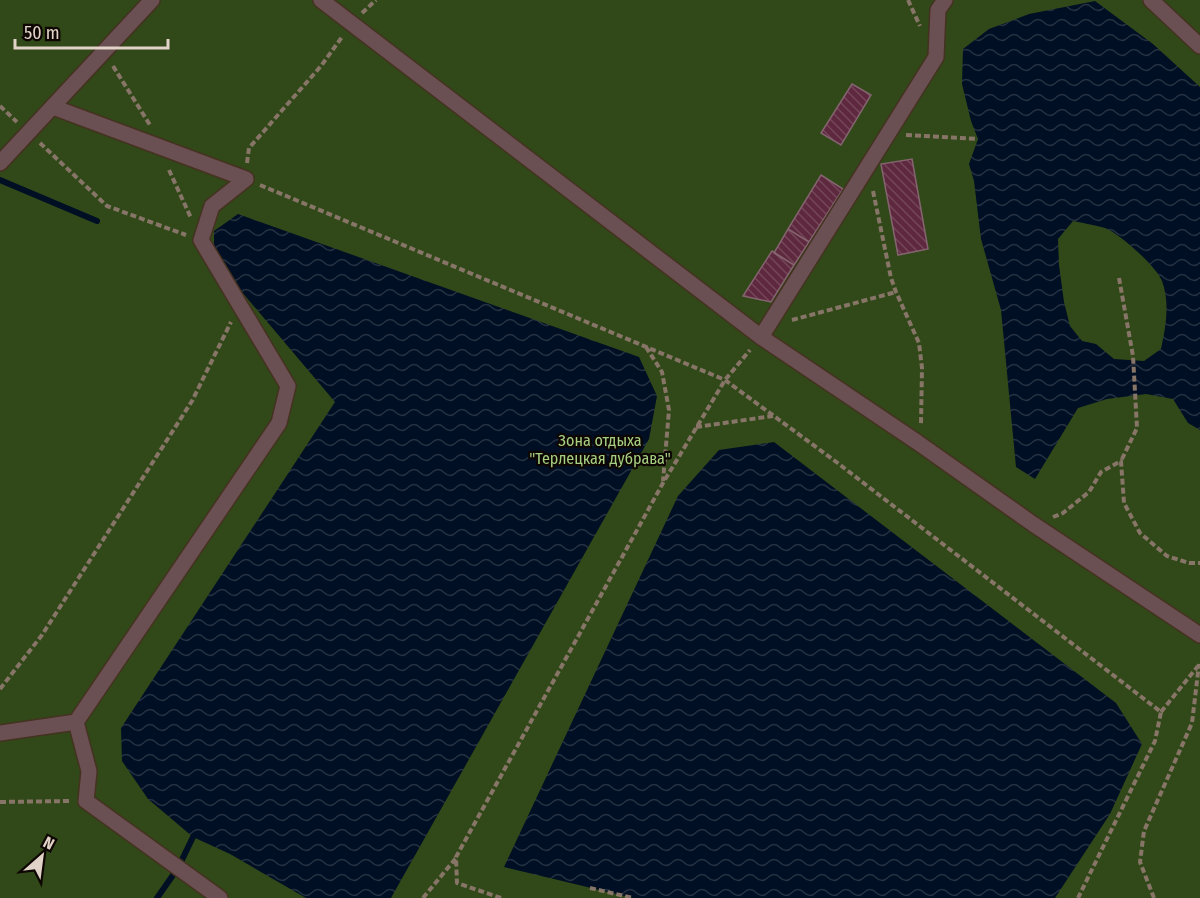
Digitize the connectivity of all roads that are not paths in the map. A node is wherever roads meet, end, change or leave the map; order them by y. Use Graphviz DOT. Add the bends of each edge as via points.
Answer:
graph roads {
  1 [pos="152,0"];
  2 [pos="321,0"];
  3 [pos="945,0"];
  4 [pos="1151,0"];
  5 [pos="1200,46"];
  6 [pos="53,107"];
  7 [pos="0,162"];
  8 [pos="764,332"];
  9 [pos="1200,635"];
  10 [pos="76,722"];
  11 [pos="0,733"];
  12 [pos="220,898"];
  1 -- 6 [label="street"];
  2 -- 8 [label="street"];
  3 -- 8 [label="street" via="938,9 936,57"];
  4 -- 5 [label="street"];
  6 -- 7 [label="street"];
  6 -- 10 [label="street" via="246,179 212,206 201,240 288,386 279,423"];
  8 -- 9 [label="street" via="1034,524"];
  10 -- 11 [label="street"];
  10 -- 12 [label="street" via="88,771 86,801"];
}
